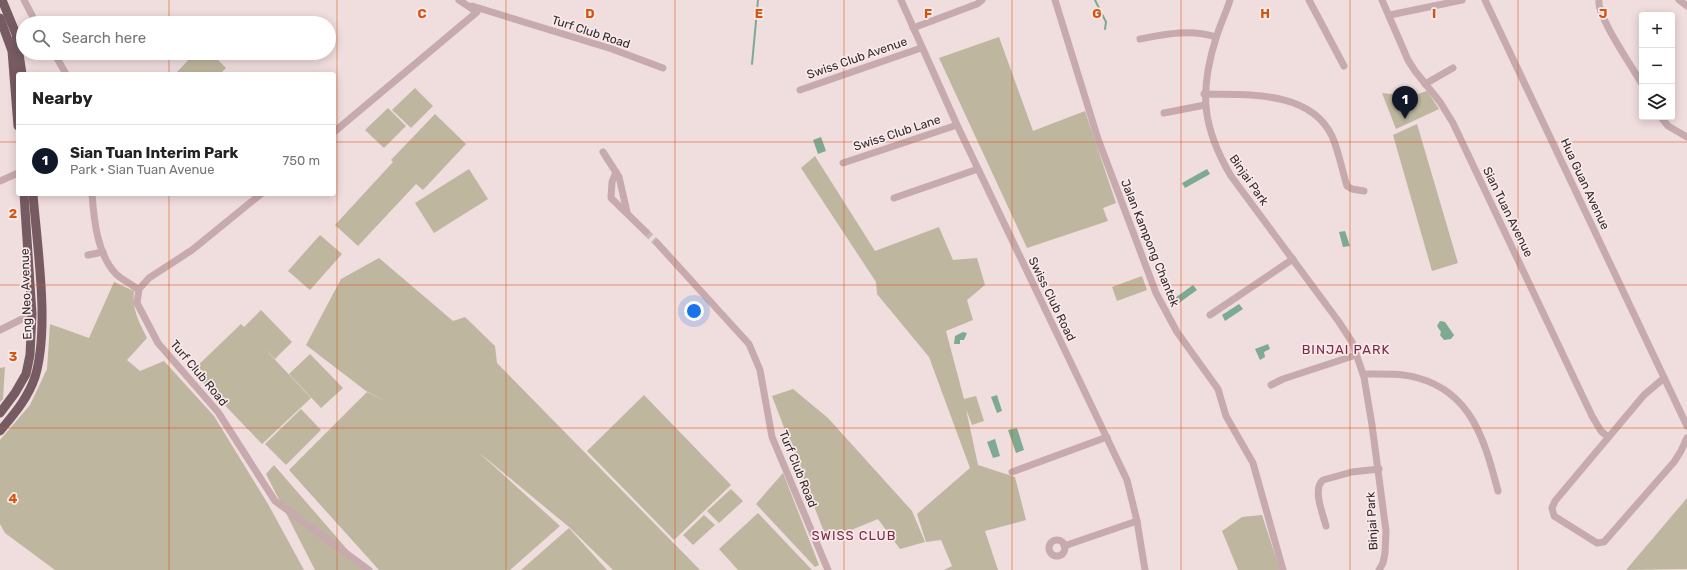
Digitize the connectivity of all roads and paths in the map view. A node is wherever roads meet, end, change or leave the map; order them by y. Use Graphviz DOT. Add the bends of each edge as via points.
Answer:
graph roads {
  1 [pos="2,0"];
  2 [pos="24,0"];
  3 [pos="901,0"];
  4 [pos="982,0"];
  5 [pos="1055,0"];
  6 [pos="1230,0"];
  7 [pos="1309,0"];
  8 [pos="1382,0"];
  9 [pos="1459,0"];
  10 [pos="1485,0"];
  11 [pos="1599,0"];
  12 [pos="1679,0"];
  13 [pos="463,1"];
  14 [pos="1687,6"];
  15 [pos="1390,15"];
  16 [pos="32,16"];
  17 [pos="0,18"];
  18 [pos="913,28"];
  19 [pos="16,34"];
  20 [pos="1216,37"];
  21 [pos="1140,39"];
  22 [pos="921,48"];
  23 [pos="20,60"];
  24 [pos="58,60"];
  25 [pos="1344,66"];
  26 [pos="663,68"];
  27 [pos="1453,68"];
  28 [pos="22,72"];
  29 [pos="65,72"];
  30 [pos="1639,79"];
  31 [pos="1426,84"];
  32 [pos="16,85"];
  33 [pos="800,90"];
  34 [pos="1204,94"];
  35 [pos="1205,105"];
  36 [pos="1164,113"];
  37 [pos="1663,120"];
  38 [pos="957,125"];
  39 [pos="336,130"];
  40 [pos="1687,137"];
  41 [pos="603,152"];
  42 [pos="843,163"];
  43 [pos="978,169"];
  44 [pos="616,172"];
  45 [pos="16,174"];
  46 [pos="16,178"];
  47 [pos="3,180"];
  48 [pos="622,189"];
  49 [pos="1364,191"];
  50 [pos="24,196"];
  51 [pos="33,196"];
  52 [pos="92,196"];
  53 [pos="259,196"];
  54 [pos="894,198"];
  55 [pos="615,201"];
  56 [pos="628,214"];
  57 [pos="646,232"];
  58 [pos="657,243"];
  59 [pos="103,252"];
  60 [pos="88,255"];
  61 [pos="1293,259"];
  62 [pos="136,288"];
  63 [pos="32,314"];
  64 [pos="1210,315"];
  65 [pos="0,330"];
  66 [pos="1356,355"];
  67 [pos="1363,374"];
  68 [pos="1664,378"];
  69 [pos="1271,385"];
  70 [pos="0,413"];
  71 [pos="1687,424"];
  72 [pos="0,431"];
  73 [pos="1108,437"];
  74 [pos="1608,437"];
  75 [pos="1687,438"];
  76 [pos="1379,469"];
  77 [pos="1012,472"];
  78 [pos="1498,491"];
  79 [pos="1137,521"];
  80 [pos="1326,526"];
  81 [pos="1064,546"];
  82 [pos="369,570"];
  83 [pos="828,570"];
  84 [pos="1145,570"];
  85 [pos="1283,570"];
  86 [pos="1379,570"];
  1 -- 19 [label="main road"];
  2 -- 16 [label="street"];
  3 -- 18 [label="street, Swiss Club Road"];
  4 -- 18 [label="street"];
  5 -- 85 [label="street, Jalan Kampong Chantek" via="1098,139 1156,293 1177,332 1218,389 1226,416 1253,462"];
  6 -- 20 [label="street, Binjai Park"];
  7 -- 25 [label="street"];
  8 -- 15 [label="street, Sian Tuan Avenue"];
  9 -- 15 [label="street"];
  10 -- 68 [label="street, Hua Guan Avenue"];
  11 -- 30 [label="street" via="1603,18"];
  12 -- 14 [label="street"];
  13 -- 26 [label="street, Turf Club Road"];
  13 -- 39 [label="street, Turf Club Road" via="477,12"];
  15 -- 31 [label="street, Sian Tuan Avenue" via="1408,60"];
  17 -- 32 [label="main road" via="12,51"];
  18 -- 22 [label="street, Swiss Club Road"];
  20 -- 21 [label="street" via="1186,32"];
  20 -- 34 [label="street, Binjai Park"];
  22 -- 33 [label="street, Swiss Club Avenue"];
  22 -- 38 [label="street, Swiss Club Road"];
  23 -- 28 [label="main road"];
  24 -- 29 [label="street"];
  27 -- 31 [label="street"];
  31 -- 74 [label="street, Sian Tuan Avenue" via="1453,123 1592,416"];
  34 -- 35 [label="street, Binjai Park"];
  34 -- 49 [label="street" via="1264,95 1301,107 1316,116 1332,136 1348,186"];
  35 -- 36 [label="street"];
  35 -- 61 [label="street, Binjai Park" via="1211,134 1220,156"];
  37 -- 40 [label="street" via="1668,126"];
  38 -- 42 [label="street, Swiss Club Lane"];
  38 -- 43 [label="street, Swiss Club Road"];
  41 -- 44 [label="street"];
  43 -- 54 [label="street"];
  43 -- 73 [label="street, Swiss Club Road"];
  44 -- 48 [label="street"];
  44 -- 55 [label="street" via="611,190 611,198"];
  45 -- 47 [label="street"];
  46 -- 47 [label="street"];
  48 -- 55 [label="street"];
  48 -- 56 [label="street"];
  50 -- 63 [label="main road, Eng Neo Avenue"];
  51 -- 72 [label="main road, Eng Neo Avenue" via="42,335 35,376 25,398"];
  52 -- 59 [label="street"];
  53 -- 82 [label="street, Turf Club Road" via="192,250 148,278 139,289 137,303 158,343 218,412 275,501"];
  55 -- 56 [label="street"];
  56 -- 57 [label="street"];
  58 -- 83 [label="street, Turf Club Road" via="750,344 760,370 772,437"];
  59 -- 60 [label="street"];
  59 -- 62 [label="street" via="109,266 117,275"];
  61 -- 64 [label="street"];
  61 -- 66 [label="street, Binjai Park" via="1339,322"];
  63 -- 65 [label="street"];
  63 -- 70 [label="main road, Eng Neo Avenue" via="30,355 26,374"];
  66 -- 67 [label="street, Binjai Park"];
  66 -- 69 [label="street"];
  67 -- 76 [label="street, Binjai Park"];
  67 -- 78 [label="street" via="1418,378 1453,394 1483,439"];
  68 -- 71 [label="street, Hua Guan Avenue"];
  68 -- 74 [label="street" via="1649,390"];
  73 -- 77 [label="street"];
  73 -- 79 [label="street, Swiss Club Road" via="1130,490"];
  74 -- 75 [label="street" via="1552,508 1555,518 1600,544 1609,538 1674,462"];
  76 -- 80 [label="street" via="1336,476 1320,482 1318,490"];
  76 -- 86 [label="street, Binjai Park" via="1386,531 1385,553"];
  79 -- 81 [label="street"];
  79 -- 84 [label="street, Swiss Club Road"];
}
